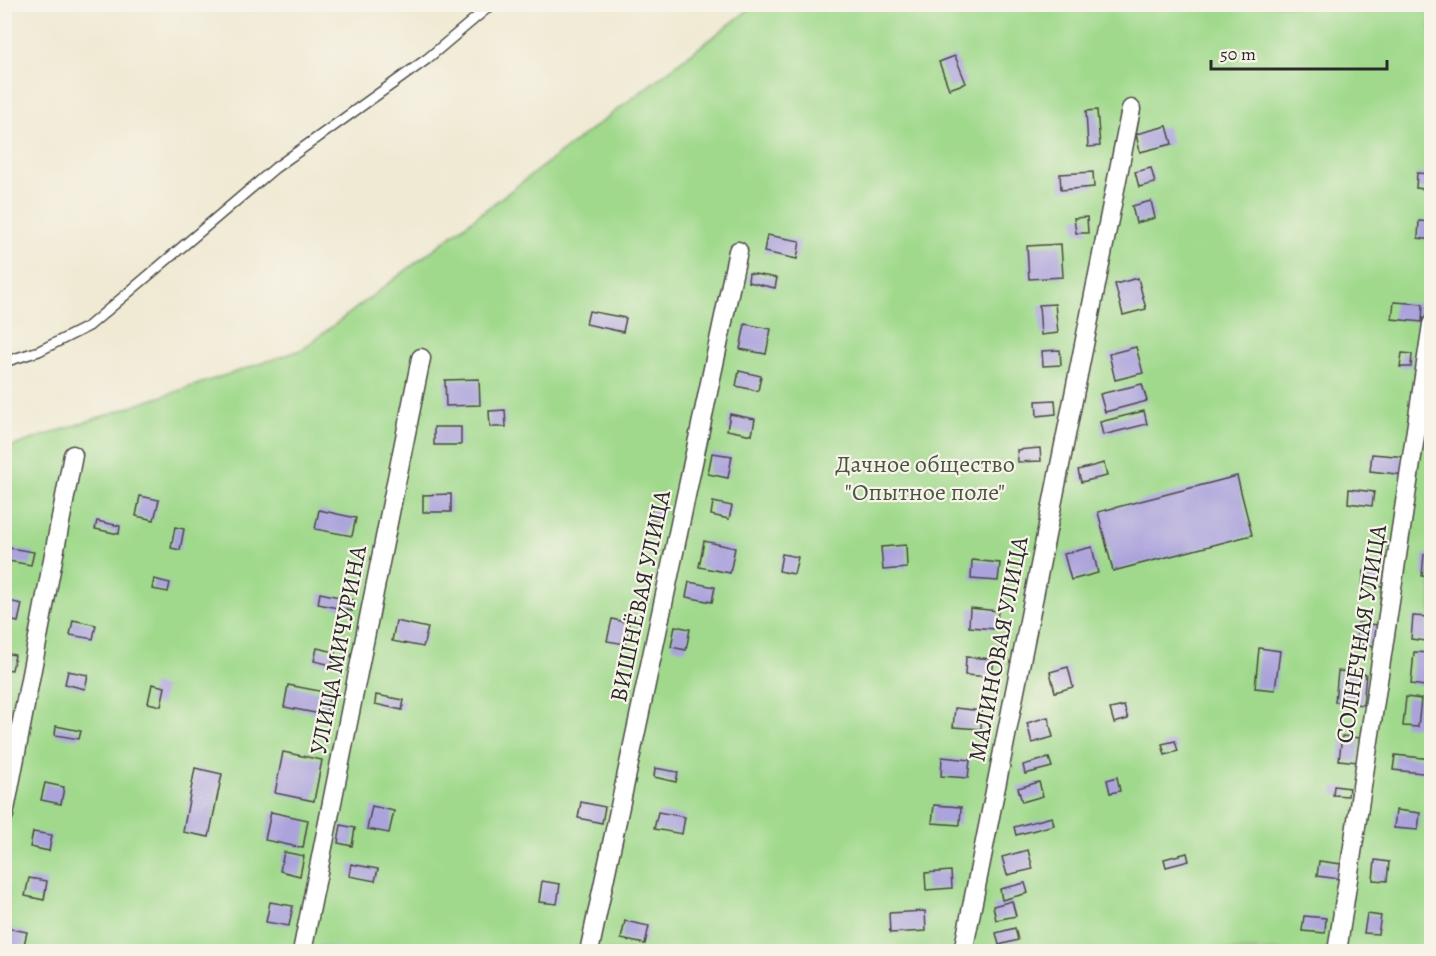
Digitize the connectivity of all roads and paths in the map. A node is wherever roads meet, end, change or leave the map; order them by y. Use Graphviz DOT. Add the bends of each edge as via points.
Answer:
graph roads {
  1 [pos="492,4"];
  2 [pos="1131,109"];
  3 [pos="738,251"];
  4 [pos="1431,324"];
  5 [pos="421,358"];
  6 [pos="4,362"];
  7 [pos="73,455"];
  8 [pos="4,815"];
  9 [pos="302,951"];
  10 [pos="589,951"];
  11 [pos="963,951"];
  12 [pos="1337,951"];
  1 -- 6 [label="lane" via="427,59 274,168 89,326 39,351"];
  2 -- 11 [label="street, МАЛИНОВАЯ УЛИЦА"];
  3 -- 10 [label="street, ВИШНЁВАЯ УЛИЦА"];
  4 -- 12 [label="street, СОЛНЕЧНАЯ УЛИЦА"];
  5 -- 9 [label="street, УЛИЦА МИЧУРИНА"];
  7 -- 8 [label="street"];
}
